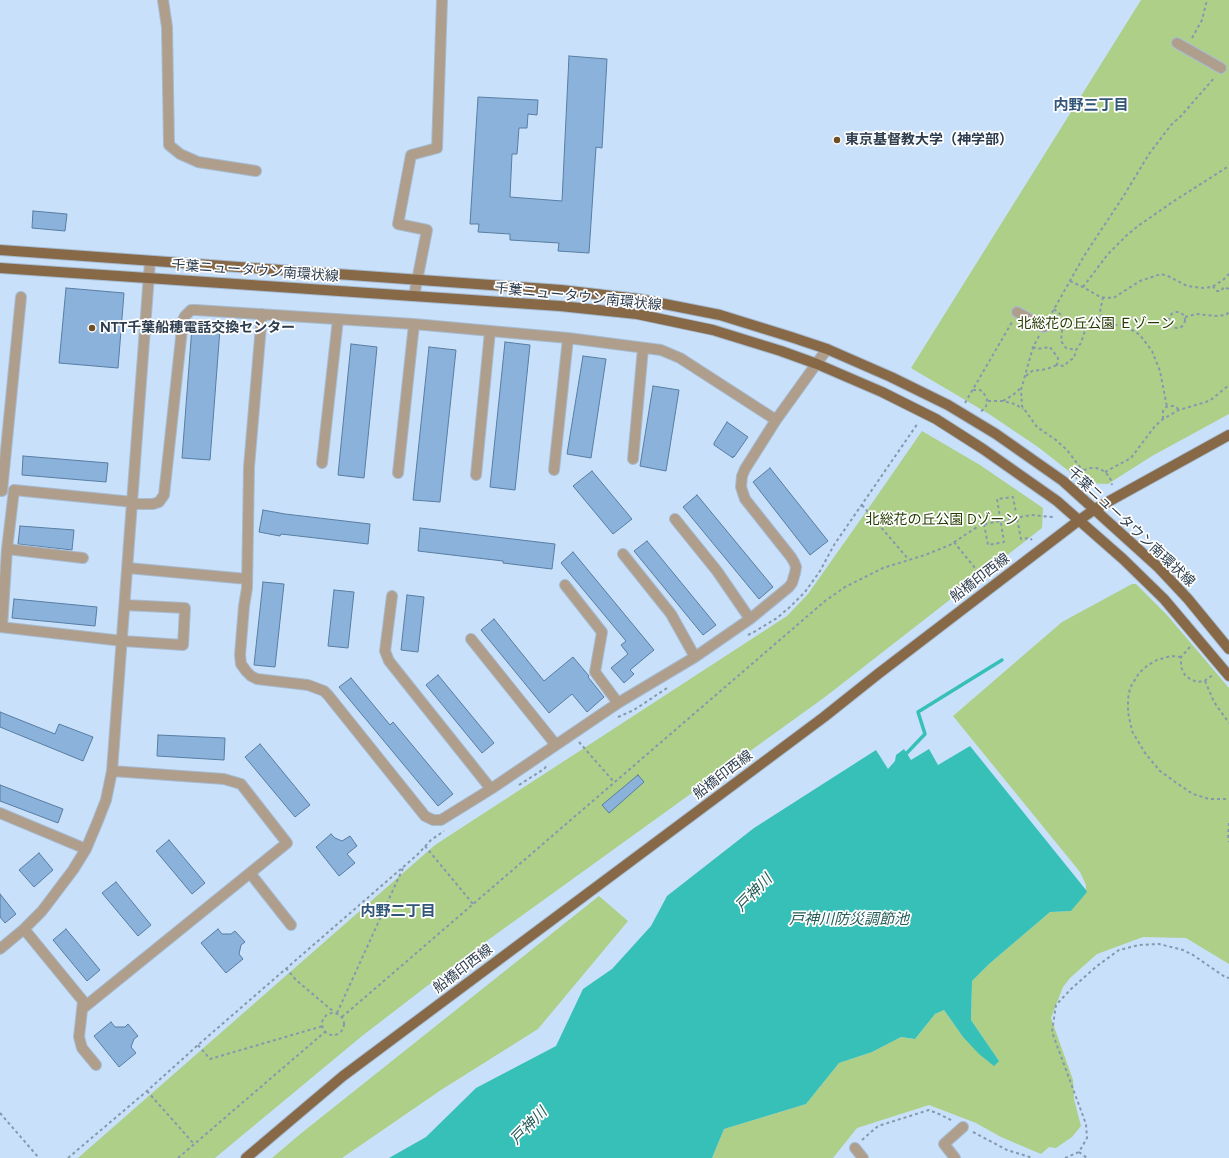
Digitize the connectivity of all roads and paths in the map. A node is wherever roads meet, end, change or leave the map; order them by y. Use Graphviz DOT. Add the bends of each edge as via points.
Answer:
graph roads {
  1 [pos="163,0"];
  2 [pos="442,0"];
  3 [pos="1207,0"];
  4 [pos="1177,43"];
  5 [pos="1187,48"];
  6 [pos="1221,68"];
  7 [pos="1229,166"];
  8 [pos="256,171"];
  9 [pos="0,250"];
  10 [pos="150,261"];
  11 [pos="0,268"];
  12 [pos="1229,274"];
  13 [pos="149,278"];
  14 [pos="417,280"];
  15 [pos="1070,281"];
  16 [pos="1212,286"];
  17 [pos="1083,287"];
  18 [pos="1229,289"];
  19 [pos="414,296"];
  20 [pos="20,297"];
  21 [pos="1103,297"];
  22 [pos="1054,308"];
  23 [pos="1017,312"];
  24 [pos="1229,312"];
  25 [pos="262,314"];
  26 [pos="1102,317"];
  27 [pos="1185,317"];
  28 [pos="338,319"];
  29 [pos="414,324"];
  30 [pos="1044,327"];
  31 [pos="490,331"];
  32 [pos="568,338"];
  33 [pos="1033,347"];
  34 [pos="643,348"];
  35 [pos="827,349"];
  36 [pos="1076,350"];
  37 [pos="817,364"];
  38 [pos="1057,365"];
  39 [pos="1025,376"];
  40 [pos="1229,385"];
  41 [pos="1022,387"];
  42 [pos="973,390"];
  43 [pos="988,401"];
  44 [pos="1003,401"];
  45 [pos="965,404"];
  46 [pos="1167,406"];
  47 [pos="1025,410"];
  48 [pos="1179,410"];
  49 [pos="979,412"];
  50 [pos="1163,419"];
  51 [pos="776,420"];
  52 [pos="918,422"];
  53 [pos="1229,435"];
  54 [pos="633,458"];
  55 [pos="322,463"];
  56 [pos="554,470"];
  57 [pos="1082,471"];
  58 [pos="1105,472"];
  59 [pos="398,473"];
  60 [pos="476,475"];
  61 [pos="1076,480"];
  62 [pos="1112,485"];
  63 [pos="14,490"];
  64 [pos="1,491"];
  65 [pos="133,503"];
  66 [pos="862,505"];
  67 [pos="1095,509"];
  68 [pos="1053,517"];
  69 [pos="1017,518"];
  70 [pos="676,519"];
  71 [pos="1001,521"];
  72 [pos="1078,521"];
  73 [pos="984,524"];
  74 [pos="1032,540"];
  75 [pos="954,542"];
  76 [pos="7,549"];
  77 [pos="623,554"];
  78 [pos="83,558"];
  79 [pos="909,560"];
  80 [pos="128,568"];
  81 [pos="983,578"];
  82 [pos="247,579"];
  83 [pos="565,586"];
  84 [pos="392,596"];
  85 [pos="125,605"];
  86 [pos="750,618"];
  87 [pos="1,627"];
  88 [pos="743,637"];
  89 [pos="471,639"];
  90 [pos="123,641"];
  91 [pos="1190,646"];
  92 [pos="1229,649"];
  93 [pos="695,657"];
  94 [pos="1181,657"];
  95 [pos="1213,675"];
  96 [pos="1229,676"];
  97 [pos="1204,681"];
  98 [pos="672,684"];
  99 [pos="618,703"];
  100 [pos="617,718"];
  101 [pos="1229,723"];
  102 [pos="579,742"];
  103 [pos="556,745"];
  104 [pos="553,760"];
  105 [pos="112,771"];
  106 [pos="614,782"];
  107 [pos="518,786"];
  108 [pos="490,789"];
  109 [pos="1229,798"];
  110 [pos="0,813"];
  111 [pos="1229,823"];
  112 [pos="444,831"];
  113 [pos="1229,842"];
  114 [pos="425,846"];
  115 [pos="86,848"];
  116 [pos="405,865"];
  117 [pos="250,873"];
  118 [pos="473,904"];
  119 [pos="291,925"];
  120 [pos="24,929"];
  121 [pos="1,946"];
  122 [pos="286,968"];
  123 [pos="1229,978"];
  124 [pos="82,1009"];
  125 [pos="336,1013"];
  126 [pos="342,1017"];
  127 [pos="323,1026"];
  128 [pos="326,1031"];
  129 [pos="198,1045"];
  130 [pos="96,1065"];
  131 [pos="147,1091"];
  132 [pos="0,1113"];
  133 [pos="963,1127"];
  134 [pos="194,1144"];
  135 [pos="855,1148"];
  136 [pos="1079,1152"];
  137 [pos="39,1158"];
  138 [pos="68,1158"];
  139 [pos="178,1158"];
  140 [pos="246,1158"];
  141 [pos="863,1158"];
  142 [pos="956,1158"];
  143 [pos="1033,1158"];
  144 [pos="1065,1158"];
  145 [pos="1087,1158"];
  1 -- 8 [label="street" via="167,27 169,145 180,154 198,162"];
  2 -- 14 [label="street" via="437,148 411,156 398,224 427,230"];
  3 -- 5 [label="path" via="1202,20"];
  4 -- 5 [label="street"];
  5 -- 6 [label="street"];
  6 -- 15 [label="path" via="1149,154"];
  7 -- 17 [label="path" via="1127,235 1108,254"];
  9 -- 10 [label="main road, 千葉ニュータウン南環状線"];
  10 -- 13 [label="street"];
  10 -- 14 [label="main road, 千葉ニュータウン南環状線"];
  11 -- 13 [label="main road, 千葉ニュータウン南環状線"];
  12 -- 16 [label="path"];
  13 -- 19 [label="main road, 千葉ニュータウン南環状線"];
  13 -- 65 [label="street"];
  14 -- 19 [label="street"];
  14 -- 35 [label="main road, 千葉ニュータウン南環状線" via="561,290 639,299 720,315"];
  15 -- 17 [label="path"];
  15 -- 22 [label="path"];
  16 -- 18 [label="path" via="1216,291 1221,291 1224,287"];
  16 -- 21 [label="path" via="1186,286 1161,274 1140,281 1114,297"];
  17 -- 21 [label="path"];
  19 -- 37 [label="main road, 千葉ニュータウン南環状線" via="637,314 713,330"];
  20 -- 64 [label="street"];
  21 -- 26 [label="path" via="1100,312"];
  22 -- 30 [label="path"];
  22 -- 36 [label="path" via="1063,322 1061,341 1066,348"];
  23 -- 30 [label="street"];
  23 -- 42 [label="path"];
  24 -- 27 [label="path" via="1226,315 1196,314"];
  25 -- 28 [label="street"];
  25 -- 65 [label="street" via="192,310 185,316 164,495 159,502 153,504"];
  25 -- 82 [label="street" via="249,467"];
  26 -- 36 [label="path" via="1087,324"];
  26 -- 46 [label="path" via="1106,322 1121,325 1140,335 1160,371"];
  27 -- 27 [label="path" via="1185,322 1180,328 1172,326 1169,322 1171,314 1176,312 1182,313"];
  28 -- 29 [label="street"];
  28 -- 55 [label="street"];
  29 -- 31 [label="street"];
  29 -- 59 [label="street"];
  30 -- 33 [label="path"];
  31 -- 32 [label="street"];
  31 -- 60 [label="street"];
  32 -- 34 [label="street"];
  32 -- 56 [label="street"];
  33 -- 38 [label="path" via="1050,347 1058,358"];
  33 -- 39 [label="path"];
  34 -- 51 [label="street" via="661,350 680,358"];
  34 -- 54 [label="street"];
  35 -- 37 [label="street"];
  35 -- 67 [label="main road, 千葉ニュータウン南環状線" via="948,405 996,434 1063,481"];
  36 -- 38 [label="path" via="1074,358 1064,366"];
  37 -- 51 [label="street"];
  37 -- 72 [label="main road, 千葉ニュータウン南環状線" via="936,419 1057,501"];
  38 -- 39 [label="path" via="1032,371"];
  39 -- 41 [label="path"];
  40 -- 48 [label="path" via="1206,402"];
  41 -- 44 [label="path"];
  41 -- 47 [label="path" via="1022,406"];
  42 -- 43 [label="path" via="983,392"];
  42 -- 45 [label="path"];
  43 -- 44 [label="path"];
  43 -- 49 [label="path" via="984,410"];
  44 -- 47 [label="path"];
  46 -- 48 [label="path" via="1175,406"];
  46 -- 50 [label="path" via="1163,411"];
  47 -- 57 [label="path" via="1037,427 1067,450"];
  48 -- 50 [label="path"];
  50 -- 58 [label="path" via="1131,458"];
  51 -- 86 [label="street" via="745,470 741,487 745,499 796,567 789,586"];
  52 -- 66 [label="path"];
  53 -- 67 [label="main road, 船橋印西線"];
  57 -- 58 [label="path" via="1096,468"];
  57 -- 61 [label="path"];
  58 -- 62 [label="path"];
  63 -- 64 [label="street"];
  63 -- 65 [label="street"];
  63 -- 76 [label="street"];
  65 -- 80 [label="street"];
  66 -- 79 [label="path"];
  66 -- 88 [label="path" via="805,592 777,618"];
  67 -- 72 [label="main road, 船橋印西線"];
  67 -- 92 [label="main road, 千葉ニュータウン南環状線" via="1158,567"];
  68 -- 69 [label="path" via="1031,515"];
  69 -- 71 [label="path"];
  69 -- 71 [label="path" via="1013,497 997,500"];
  69 -- 74 [label="path" via="1021,539"];
  70 -- 86 [label="street"];
  71 -- 73 [label="path"];
  71 -- 73 [label="path" via="1004,542 988,545"];
  72 -- 96 [label="main road, 千葉ニュータウン南環状線" via="1123,559 1164,599"];
  72 -- 140 [label="main road, 船橋印西線" via="824,717 343,1076"];
  73 -- 75 [label="path"];
  75 -- 79 [label="path"];
  75 -- 81 [label="path"];
  76 -- 78 [label="street"];
  76 -- 87 [label="street"];
  77 -- 93 [label="street" via="671,614"];
  79 -- 106 [label="path" via="883,568 825,601"];
  80 -- 82 [label="street"];
  80 -- 85 [label="street"];
  82 -- 108 [label="street" via="240,655 241,664 251,676 308,685 324,691 425,816 433,820 441,820"];
  83 -- 99 [label="street" via="602,632 595,672"];
  84 -- 108 [label="street" via="385,651 390,661"];
  85 -- 90 [label="street"];
  85 -- 90 [label="street" via="185,608 183,645"];
  86 -- 93 [label="street"];
  87 -- 90 [label="street"];
  89 -- 103 [label="street"];
  90 -- 105 [label="street"];
  91 -- 94 [label="path"];
  93 -- 99 [label="street"];
  94 -- 97 [label="path" via="1184,675 1197,682"];
  94 -- 109 [label="path" via="1171,656 1157,660 1139,673 1130,688 1128,699 1132,731 1160,771 1178,784 1193,794 1209,799"];
  95 -- 97 [label="path"];
  97 -- 101 [label="path" via="1214,702"];
  98 -- 100 [label="path" via="634,710"];
  99 -- 103 [label="street"];
  102 -- 106 [label="path"];
  103 -- 108 [label="street"];
  104 -- 107 [label="path"];
  105 -- 115 [label="street" via="106,800"];
  105 -- 117 [label="street" via="224,779 241,784 287,843"];
  106 -- 118 [label="path"];
  110 -- 115 [label="street"];
  111 -- 113 [label="path"];
  112 -- 114 [label="path"];
  114 -- 116 [label="path"];
  114 -- 118 [label="path"];
  115 -- 120 [label="street" via="56,894"];
  116 -- 122 [label="path"];
  116 -- 125 [label="path"];
  117 -- 119 [label="street"];
  117 -- 124 [label="street"];
  118 -- 126 [label="path"];
  120 -- 121 [label="street"];
  120 -- 124 [label="street" via="83,1001"];
  122 -- 125 [label="path" via="296,980"];
  122 -- 129 [label="path"];
  123 -- 136 [label="path" via="1183,950 1159,944 1139,945 1119,950 1097,966 1056,1005 1052,1032 1086,1124 1087,1138"];
  124 -- 130 [label="street" via="79,1037 82,1048"];
  125 -- 126 [label="path"];
  125 -- 127 [label="path" via="325,1016"];
  126 -- 128 [label="path" via="344,1026 340,1032 334,1034"];
  127 -- 128 [label="path"];
  127 -- 129 [label="path" via="210,1059"];
  128 -- 134 [label="path"];
  129 -- 131 [label="path"];
  131 -- 134 [label="path"];
  131 -- 138 [label="path"];
  132 -- 137 [label="path"];
  133 -- 135 [label="path" via="929,1110 878,1126"];
  133 -- 142 [label="street" via="944,1144"];
  133 -- 143 [label="path" via="1007,1150"];
  134 -- 139 [label="path"];
  135 -- 141 [label="street"];
  136 -- 144 [label="path"];
  136 -- 145 [label="path"];
}
